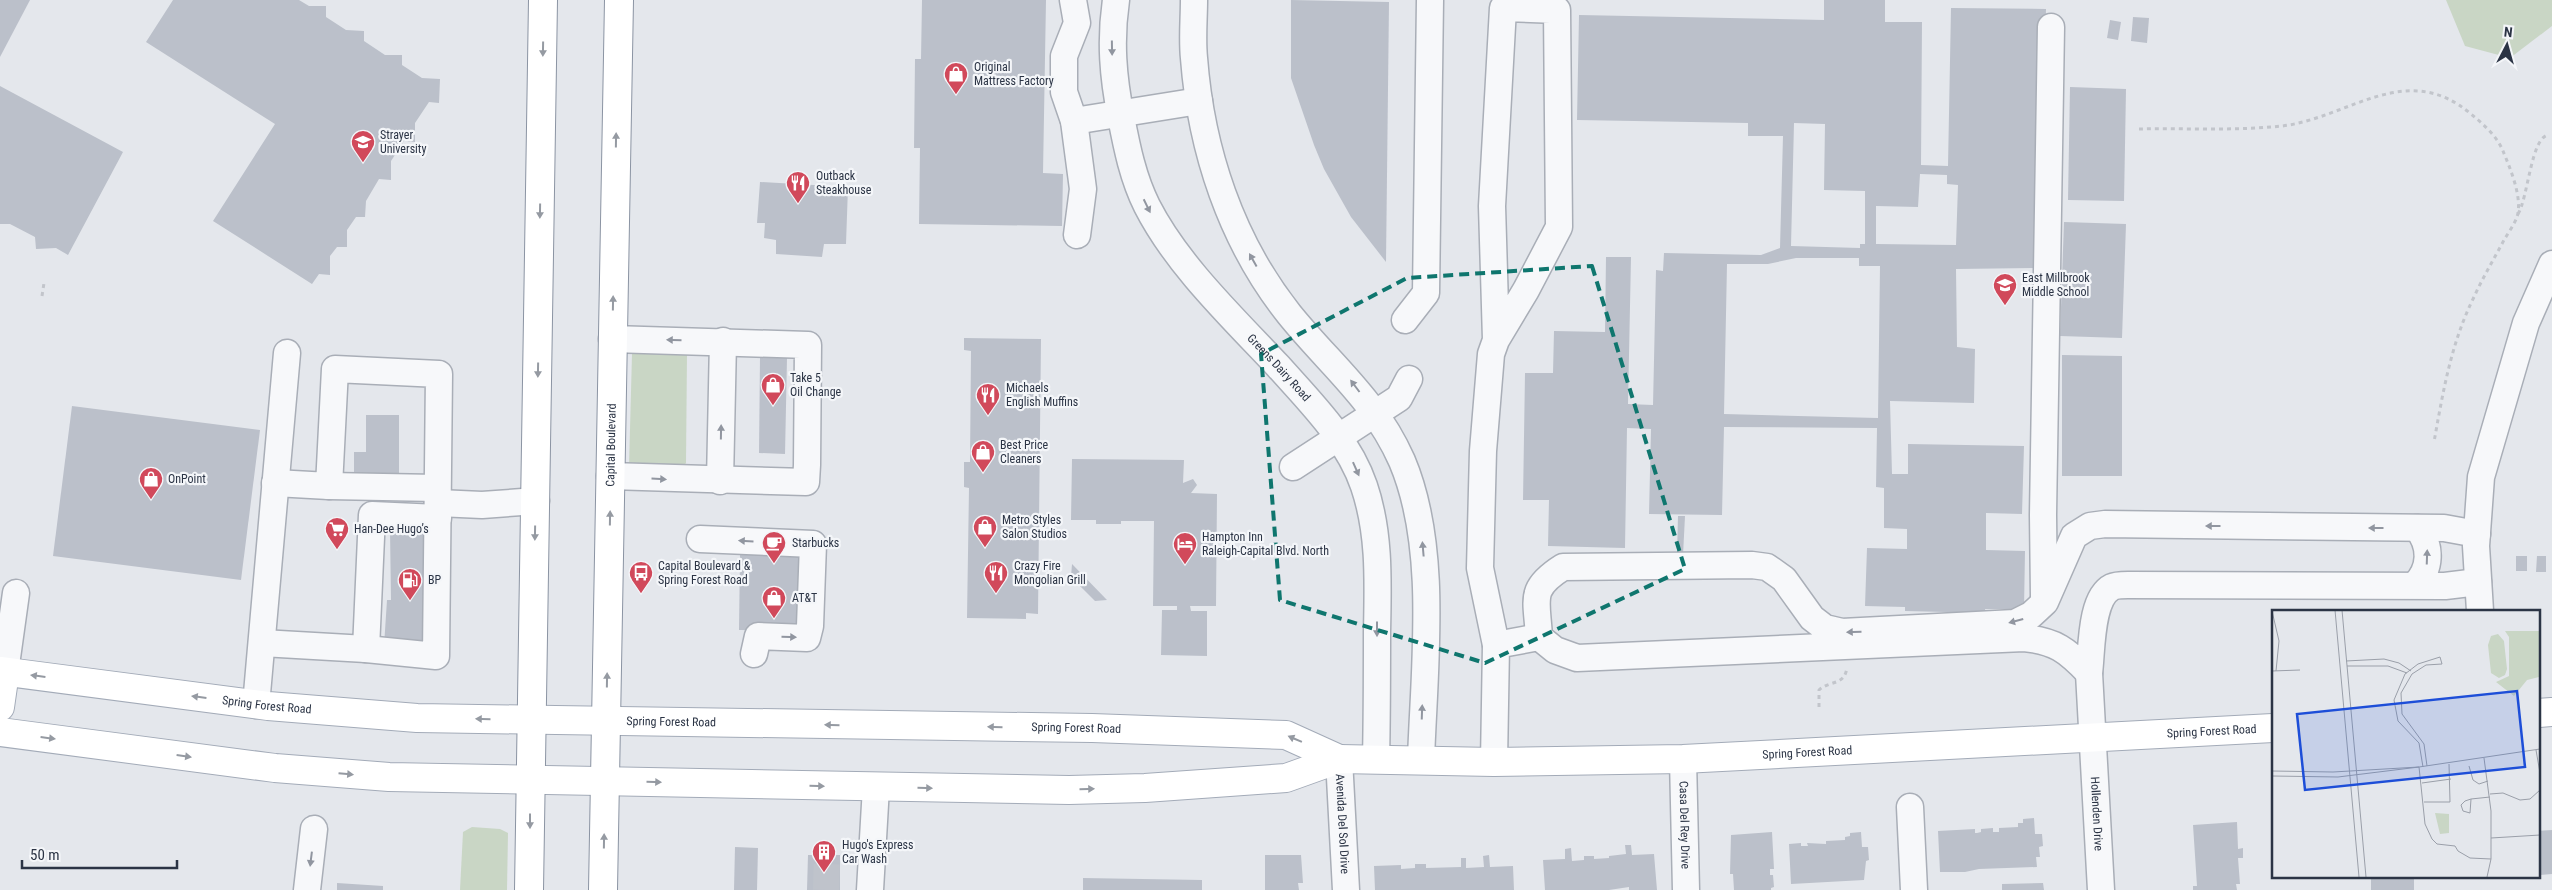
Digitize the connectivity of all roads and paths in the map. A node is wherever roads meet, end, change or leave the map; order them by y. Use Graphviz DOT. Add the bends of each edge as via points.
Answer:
graph roads {
  1 [pos="544,0"];
  2 [pos="619,0"];
  3 [pos="1073,0"];
  4 [pos="1116,0"];
  5 [pos="1194,0"];
  6 [pos="1430,0"];
  7 [pos="2051,27"];
  8 [pos="1199,101"];
  9 [pos="1120,114"];
  10 [pos="1074,121"];
  11 [pos="2139,129"];
  12 [pos="2548,136"];
  13 [pos="2517,217"];
  14 [pos="1077,235"];
  15 [pos="2552,264"];
  16 [pos="44,283"];
  17 [pos="42,296"];
  18 [pos="2543,304"];
  19 [pos="1405,320"];
  20 [pos="612,339"];
  21 [pos="1496,340"];
  22 [pos="723,341"];
  23 [pos="287,353"];
  24 [pos="1410,379"];
  25 [pos="1376,414"];
  26 [pos="1338,439"];
  27 [pos="2434,442"];
  28 [pos="1293,467"];
  29 [pos="610,476"];
  30 [pos="720,481"];
  31 [pos="275,483"];
  32 [pos="329,486"];
  33 [pos="536,501"];
  34 [pos="438,503"];
  35 [pos="2043,515"];
  36 [pos="2417,528"];
  37 [pos="2477,534"];
  38 [pos="2074,536"];
  39 [pos="700,539"];
  40 [pos="2478,582"];
  41 [pos="2415,585"];
  42 [pos="16,593"];
  43 [pos="2044,602"];
  44 [pos="2480,610"];
  45 [pos="1539,637"];
  46 [pos="262,643"];
  47 [pos="1496,645"];
  48 [pos="366,649"];
  49 [pos="754,654"];
  50 [pos="1848,661"];
  51 [pos="3,672"];
  52 [pos="2089,673"];
  53 [pos="256,704"];
  54 [pos="0,707"];
  55 [pos="1819,707"];
  56 [pos="532,719"];
  57 [pos="607,721"];
  58 [pos="2272,728"];
  59 [pos="0,732"];
  60 [pos="2093,739"];
  61 [pos="1339,759"];
  62 [pos="1376,759"];
  63 [pos="1683,759"];
  64 [pos="1421,760"];
  65 [pos="1494,762"];
  66 [pos="530,780"];
  67 [pos="605,781"];
  68 [pos="876,787"];
  69 [pos="1910,807"];
  70 [pos="314,829"];
  71 [pos="307,890"];
  72 [pos="529,890"];
  73 [pos="604,890"];
  74 [pos="870,890"];
  75 [pos="1346,890"];
  76 [pos="1686,890"];
  77 [pos="1914,890"];
  78 [pos="2101,890"];
  1 -- 33 [label="main road, one-way"];
  20 -- 2 [label="main road, Capital Boulevard, one-way"];
  3 -- 10 [label="street" via="1077,23 1064,56 1064,92"];
  4 -- 9 [label="street, Greens Dairy Road, one-way" via="1111,45 1113,81"];
  5 -- 8 [label="street" via="1193,57"];
  6 -- 19 [label="street" via="1426,292"];
  7 -- 35 [label="street"];
  8 -- 9 [label="street"];
  25 -- 8 [label="street, one-way" via="1350,379 1289,314 1254,262 1229,211 1203,130"];
  9 -- 10 [label="street"];
  9 -- 26 [label="street, Greens Dairy Road, one-way" via="1134,176 1162,232 1196,275 1316,408"];
  10 -- 14 [label="street" via="1083,190"];
  11 -- 13 [label="path" via="2285,125 2312,121 2375,96 2404,91 2447,97 2489,130 2500,145 2517,197"];
  12 -- 13 [label="path" via="2540,139 2536,146 2523,206"];
  13 -- 27 [label="path" via="2473,298 2456,340"];
  15 -- 18 [label="street"];
  16 -- 17 [label="path"];
  18 -- 37 [label="street" via="2484,464"];
  22 -- 20 [label="street, one-way"];
  20 -- 29 [label="main road, Capital Boulevard"];
  21 -- 21 [label="street" via="1559,227 1557,10 1503,8 1492,206"];
  21 -- 47 [label="street" via="1491,354 1485,432 1480,568"];
  30 -- 22 [label="street, one-way"];
  22 -- 30 [label="street" via="808,345 807,465 806,482"];
  23 -- 31 [label="street"];
  24 -- 25 [label="street" via="1399,398"];
  25 -- 26 [label="street"];
  64 -- 25 [label="street, one-way" via="1426,609 1423,548 1415,497 1401,460"];
  26 -- 28 [label="street"];
  26 -- 62 [label="street, Greens Dairy Road, one-way" via="1364,485 1374,523 1378,560"];
  29 -- 30 [label="street, one-way"];
  57 -- 29 [label="main road, Capital Boulevard, one-way"];
  31 -- 32 [label="street"];
  31 -- 46 [label="street"];
  32 -- 34 [label="street"];
  32 -- 34 [label="street" via="335,368 439,374"];
  33 -- 34 [label="street" via="482,505"];
  33 -- 56 [label="main road, one-way"];
  34 -- 48 [label="street" via="372,515"];
  34 -- 48 [label="street" via="436,656"];
  35 -- 38 [label="street"];
  35 -- 43 [label="street"];
  36 -- 37 [label="street" via="2444,528"];
  36 -- 38 [label="street, one-way" via="2105,524 2090,526"];
  41 -- 36 [label="street, one-way" via="2422,578 2428,554 2427,544"];
  37 -- 40 [label="street"];
  38 -- 43 [label="street"];
  49 -- 39 [label="street, one-way" via="758,636 807,638 813,544"];
  40 -- 41 [label="street, Hollenden Drive" via="2451,586"];
  40 -- 44 [label="street"];
  41 -- 52 [label="street, Hollenden Drive" via="2128,584 2112,587 2101,597 2095,614"];
  42 -- 51 [label="street"];
  43 -- 45 [label="street, one-way" via="2031,616 2015,623 1842,632 1825,628 1812,618 1784,579 1767,567 1563,567 1547,577 1537,592"];
  45 -- 47 [label="street"];
  45 -- 52 [label="street" via="1555,650 1577,658 2024,638 2046,640 2064,649"];
  46 -- 48 [label="street"];
  46 -- 53 [label="street"];
  47 -- 65 [label="street"];
  50 -- 55 [label="path" via="1847,671 1838,684 1819,690"];
  53 -- 51 [label="main road, Spring Forest Road, one-way"];
  51 -- 54 [label="main road"];
  52 -- 60 [label="street, Hollenden Drive"];
  56 -- 53 [label="main road, Spring Forest Road, one-way" via="399,717"];
  56 -- 57 [label="main road, Spring Forest Road"];
  56 -- 66 [label="main road"];
  61 -- 57 [label="main road, Spring Forest Road, one-way" via="1286,736 1092,728"];
  57 -- 67 [label="main road, Capital Boulevard"];
  58 -- 60 [label="main road, Spring Forest Road"];
  59 -- 66 [label="main road, Spring Forest Road, one-way" via="350,775"];
  60 -- 63 [label="main road, Spring Forest Road"];
  60 -- 78 [label="street, Hollenden Drive"];
  61 -- 62 [label="main road, Spring Forest Road"];
  68 -- 61 [label="main road, Spring Forest Road, one-way" via="1070,790 1200,785 1286,778"];
  61 -- 75 [label="street, Avenida Del Sol Drive"];
  62 -- 64 [label="main road, Spring Forest Road"];
  63 -- 65 [label="main road, Spring Forest Road"];
  63 -- 76 [label="street, Casa Del Rey Drive"];
  64 -- 65 [label="main road, Spring Forest Road"];
  66 -- 67 [label="main road, Spring Forest Road"];
  66 -- 72 [label="main road, one-way"];
  67 -- 68 [label="main road, Spring Forest Road, one-way"];
  73 -- 67 [label="main road, Capital Boulevard, one-way"];
  68 -- 74 [label="street"];
  69 -- 77 [label="street"];
  70 -- 71 [label="street, one-way"];
}
